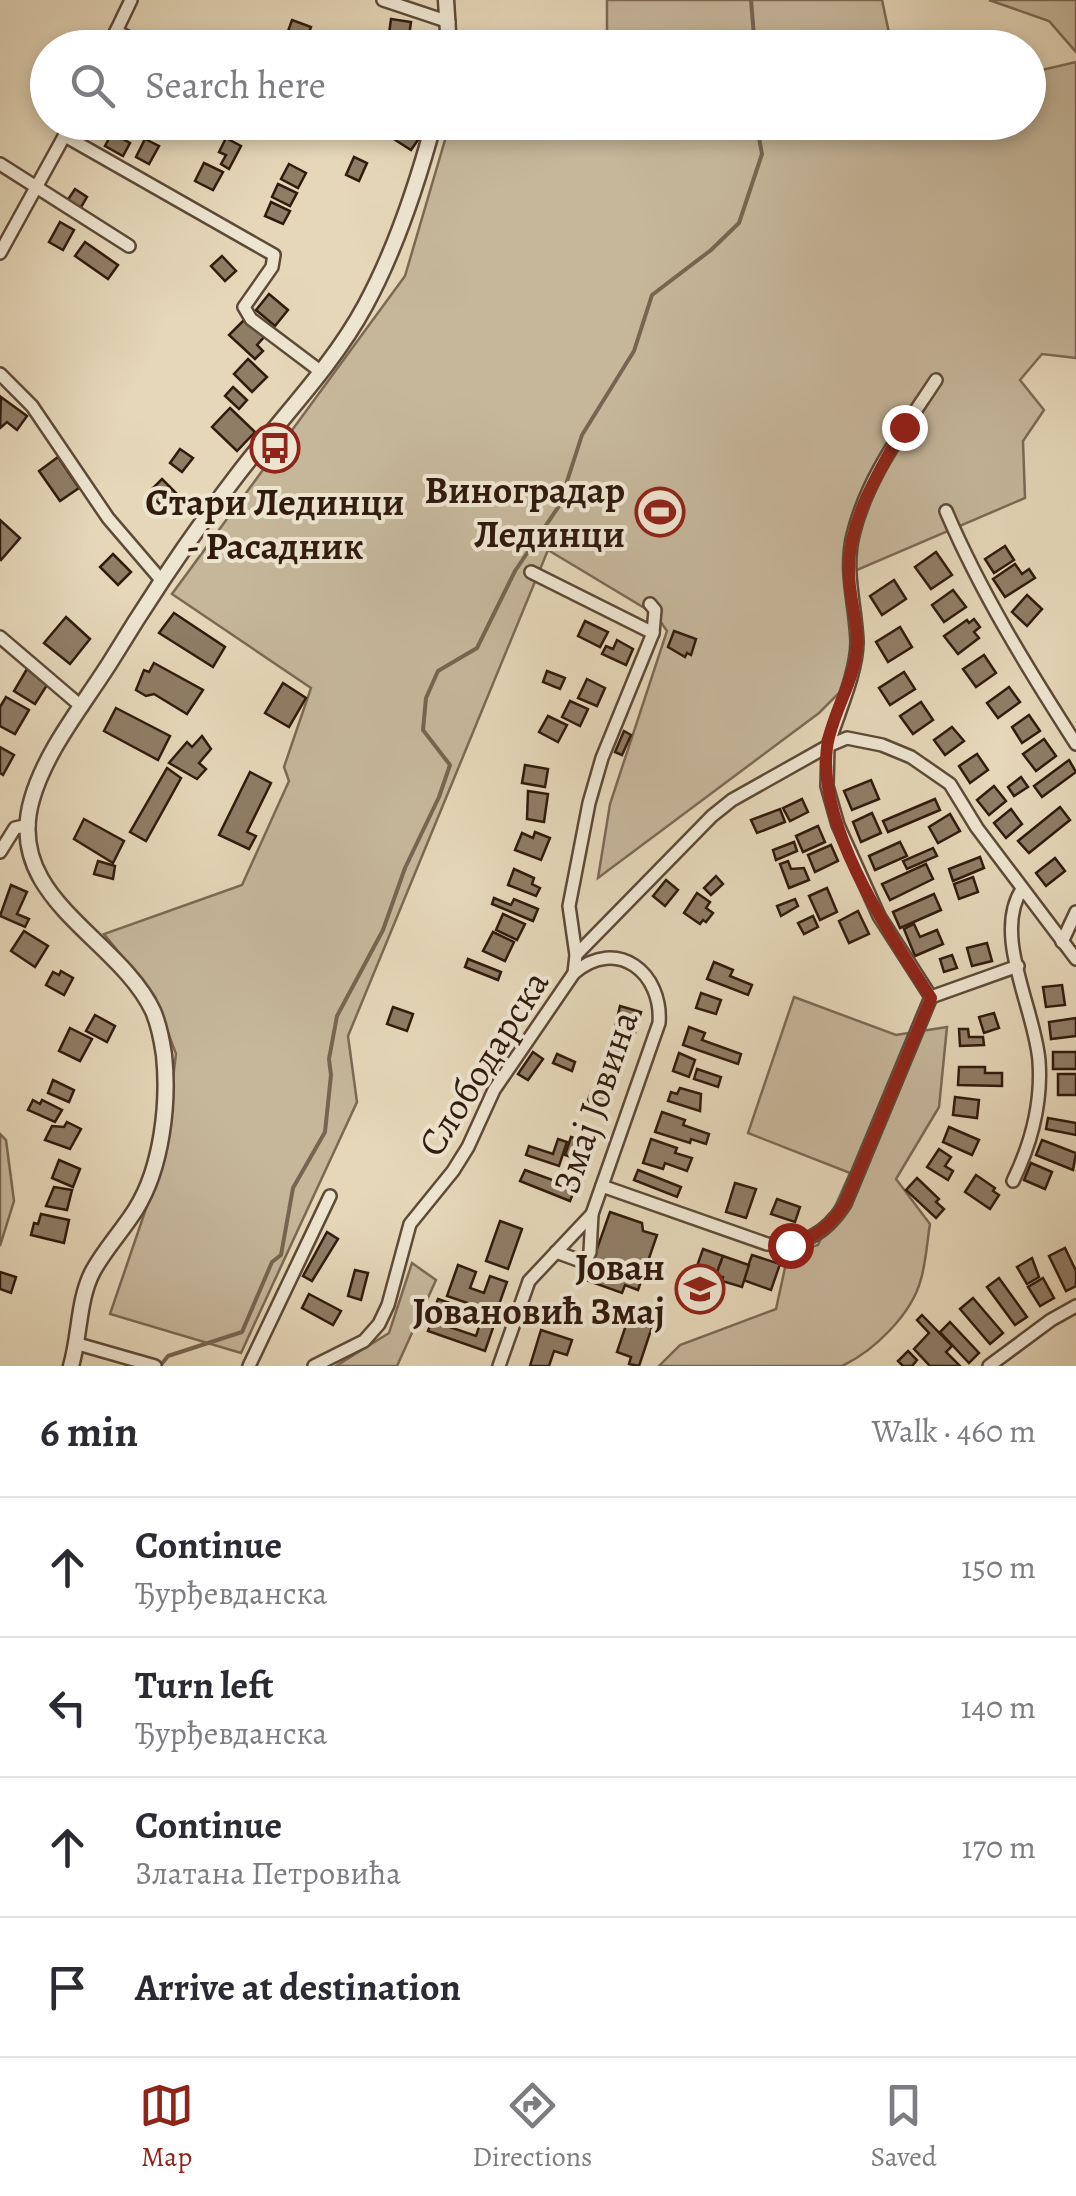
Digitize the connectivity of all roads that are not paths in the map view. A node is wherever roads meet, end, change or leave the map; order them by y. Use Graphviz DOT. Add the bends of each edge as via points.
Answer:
graph roads {
  1 [pos="131,0"];
  2 [pos="383,0"];
  3 [pos="446,0"];
  4 [pos="449,22"];
  5 [pos="116,30"];
  6 [pos="449,30"];
  7 [pos="63,140"];
  8 [pos="72,140"];
  9 [pos="429,140"];
  10 [pos="0,164"];
  11 [pos="37,189"];
  12 [pos="129,246"];
  13 [pos="0,253"];
  14 [pos="320,371"];
  15 [pos="0,374"];
  16 [pos="936,380"];
  17 [pos="946,511"];
  18 [pos="531,572"];
  19 [pos="162,581"];
  20 [pos="650,604"];
  21 [pos="653,633"];
  22 [pos="0,637"];
  23 [pos="82,708"];
  24 [pos="1076,744"];
  25 [pos="828,746"];
  26 [pos="29,825"];
  27 [pos="0,852"];
  28 [pos="1022,888"];
  29 [pos="1076,912"];
  30 [pos="1062,942"];
  31 [pos="576,955"];
  32 [pos="1076,959"];
  33 [pos="1018,966"];
  34 [pos="574,974"];
  35 [pos="931,998"];
  36 [pos="1013,1180"];
  37 [pos="602,1186"];
  38 [pos="330,1196"];
  39 [pos="592,1214"];
  40 [pos="556,1252"];
  41 [pos="1076,1306"];
  42 [pos="78,1344"];
  43 [pos="71,1366"];
  44 [pos="155,1366"];
  45 [pos="249,1366"];
  46 [pos="314,1366"];
  47 [pos="500,1366"];
  48 [pos="989,1366"];
  1 -- 5 [label="street"];
  2 -- 4 [label="street"];
  3 -- 4 [label="street"];
  4 -- 6 [label="street"];
  7 -- 11 [label="street"];
  8 -- 14 [label="street" via="274,255 244,307"];
  9 -- 14 [label="street" via="390,255"];
  10 -- 11 [label="street"];
  11 -- 12 [label="street"];
  11 -- 13 [label="street"];
  14 -- 19 [label="street"];
  15 -- 19 [label="street" via="32,406 108,518"];
  16 -- 25 [label="street" via="872,484 853,535 848,566 857,644"];
  17 -- 24 [label="street" via="970,568"];
  18 -- 21 [label="street"];
  19 -- 23 [label="street"];
  20 -- 21 [label="street, Слободарска"];
  21 -- 31 [label="street, Слободарска" via="589,802 569,906"];
  22 -- 23 [label="street"];
  23 -- 26 [label="street" via="44,770"];
  25 -- 28 [label="street" via="848,738 882,745 950,784"];
  25 -- 31 [label="street" via="712,816"];
  25 -- 35 [label="street" via="827,786 838,825 879,916"];
  26 -- 27 [label="street" via="15,828"];
  26 -- 42 [label="street" via="34,861 50,895 124,970 154,1012 165,1070 149,1184 93,1272"];
  28 -- 30 [label="street"];
  28 -- 33 [label="street" via="1012,905"];
  29 -- 30 [label="street"];
  30 -- 32 [label="street"];
  31 -- 34 [label="street, Слободарска"];
  33 -- 35 [label="street"];
  33 -- 36 [label="street" via="1039,1077 1029,1142"];
  34 -- 37 [label="street, Змај Јовина" via="596,960 631,963 656,988 660,1005"];
  34 -- 46 [label="street, Слободарска" via="494,1090 453,1172 410,1224 379,1324 364,1342"];
  35 -- 37 [label="street" via="845,1204 813,1238 767,1244"];
  37 -- 39 [label="street, Змај Јовина"];
  38 -- 45 [label="street"];
  39 -- 40 [label="street, Змај Јовина"];
  39 -- 40 [label="street" via="587,1258"];
  40 -- 47 [label="street, Змај Јовина" via="529,1281"];
  41 -- 48 [label="street"];
  42 -- 43 [label="street"];
  42 -- 44 [label="street"];
}
